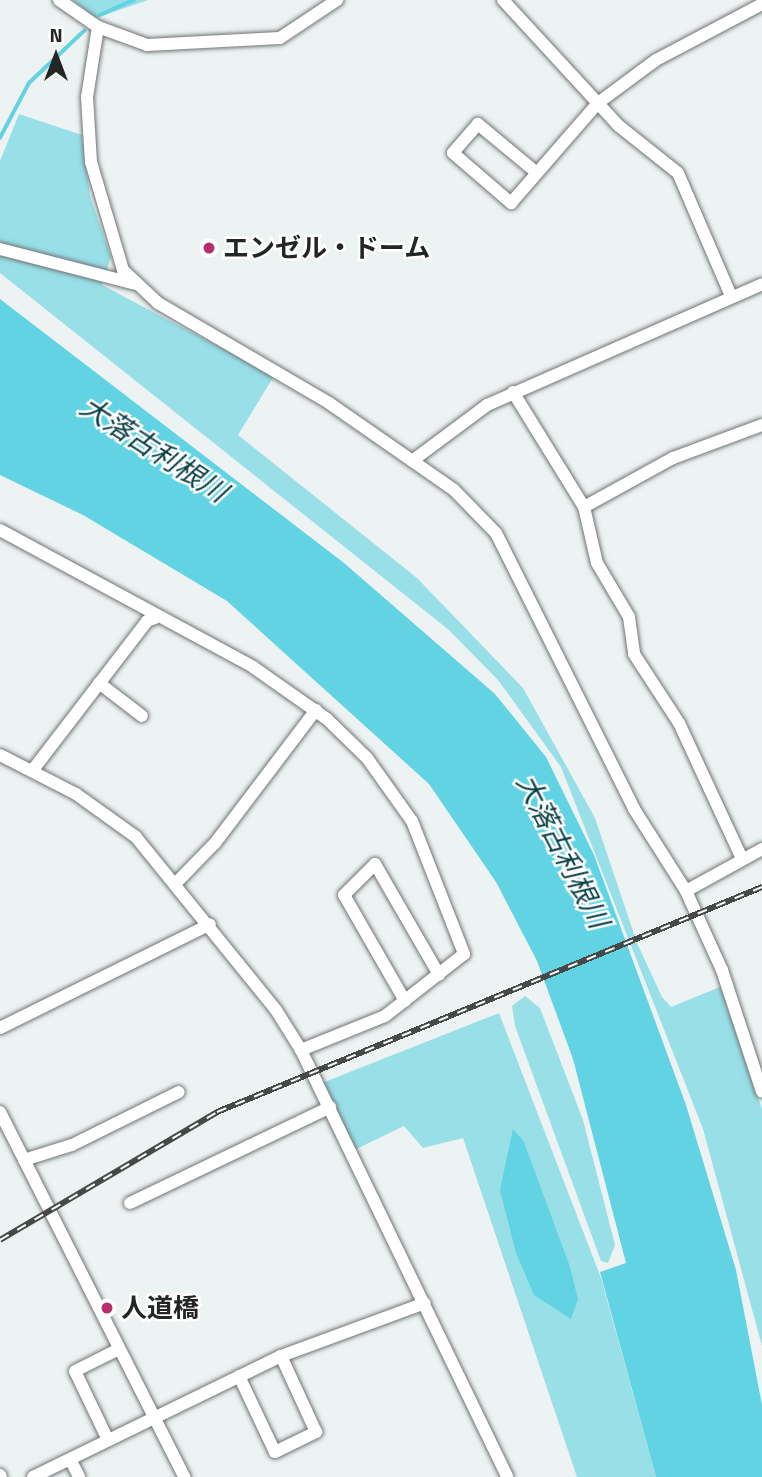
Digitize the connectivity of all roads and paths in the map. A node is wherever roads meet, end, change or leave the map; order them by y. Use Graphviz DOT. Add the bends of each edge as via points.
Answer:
graph roads {
  1 [pos="60,0"];
  2 [pos="337,0"];
  3 [pos="503,0"];
  4 [pos="762,4"];
  5 [pos="98,27"];
  6 [pos="598,103"];
  7 [pos="537,173"];
  8 [pos="0,249"];
  9 [pos="135,284"];
  10 [pos="762,284"];
  11 [pos="730,294"];
  12 [pos="513,393"];
  13 [pos="762,425"];
  14 [pos="412,461"];
  15 [pos="584,506"];
  16 [pos="0,530"];
  17 [pos="155,618"];
  18 [pos="99,683"];
  19 [pos="316,710"];
  20 [pos="142,716"];
  21 [pos="0,755"];
  22 [pos="32,771"];
  23 [pos="762,849"];
  24 [pos="742,859"];
  25 [pos="176,883"];
  26 [pos="685,891"];
  27 [pos="210,924"];
  28 [pos="439,975"];
  29 [pos="405,1001"];
  30 [pos="0,1028"];
  31 [pos="301,1050"];
  32 [pos="179,1092"];
  33 [pos="762,1092"];
  34 [pos="330,1107"];
  35 [pos="0,1112"];
  36 [pos="24,1160"];
  37 [pos="130,1203"];
  38 [pos="425,1303"];
  39 [pos="119,1349"];
  40 [pos="281,1356"];
  41 [pos="239,1376"];
  42 [pos="153,1418"];
  43 [pos="108,1440"];
  44 [pos="70,1459"];
  45 [pos="33,1477"];
  46 [pos="79,1477"];
  47 [pos="184,1477"];
  48 [pos="507,1477"];
  1 -- 5 [label="street"];
  2 -- 5 [label="street" via="280,38 249,44 147,45"];
  3 -- 6 [label="street"];
  4 -- 6 [label="street" via="656,60"];
  5 -- 9 [label="street" via="87,97 91,162 116,255"];
  6 -- 7 [label="street"];
  6 -- 11 [label="street" via="665,157 683,181"];
  7 -- 7 [label="street" via="512,203 453,153 478,124"];
  8 -- 9 [label="street"];
  9 -- 14 [label="street"];
  10 -- 11 [label="street"];
  11 -- 12 [label="street" via="662,333"];
  12 -- 14 [label="street" via="463,419"];
  12 -- 15 [label="street"];
  13 -- 15 [label="street" via="673,458"];
  14 -- 26 [label="street" via="454,491 496,533 634,809"];
  15 -- 24 [label="street" via="597,564 629,617 634,654 679,723"];
  16 -- 17 [label="street"];
  17 -- 18 [label="street"];
  17 -- 19 [label="street" via="253,667"];
  18 -- 20 [label="street"];
  18 -- 22 [label="street"];
  19 -- 25 [label="street" via="215,843"];
  19 -- 28 [label="street" via="374,767 426,848 464,954"];
  21 -- 22 [label="street"];
  22 -- 25 [label="street" via="103,810"];
  23 -- 24 [label="street"];
  24 -- 26 [label="street"];
  25 -- 27 [label="street"];
  26 -- 33 [label="street" via="722,970"];
  27 -- 30 [label="street"];
  27 -- 31 [label="street"];
  28 -- 29 [label="street"];
  28 -- 29 [label="street" via="374,864 344,895"];
  29 -- 31 [label="street" via="342,1038"];
  31 -- 34 [label="street"];
  32 -- 36 [label="street" via="72,1145"];
  34 -- 37 [label="street"];
  34 -- 38 [label="street"];
  35 -- 36 [label="street"];
  36 -- 39 [label="street"];
  38 -- 40 [label="street"];
  38 -- 48 [label="street"];
  39 -- 42 [label="street"];
  39 -- 43 [label="street" via="75,1371"];
  40 -- 41 [label="street"];
  40 -- 41 [label="street" via="316,1432 275,1452"];
  41 -- 42 [label="street"];
  42 -- 43 [label="street"];
  42 -- 47 [label="street"];
  43 -- 44 [label="street"];
  44 -- 45 [label="street"];
  44 -- 46 [label="street"];
}
